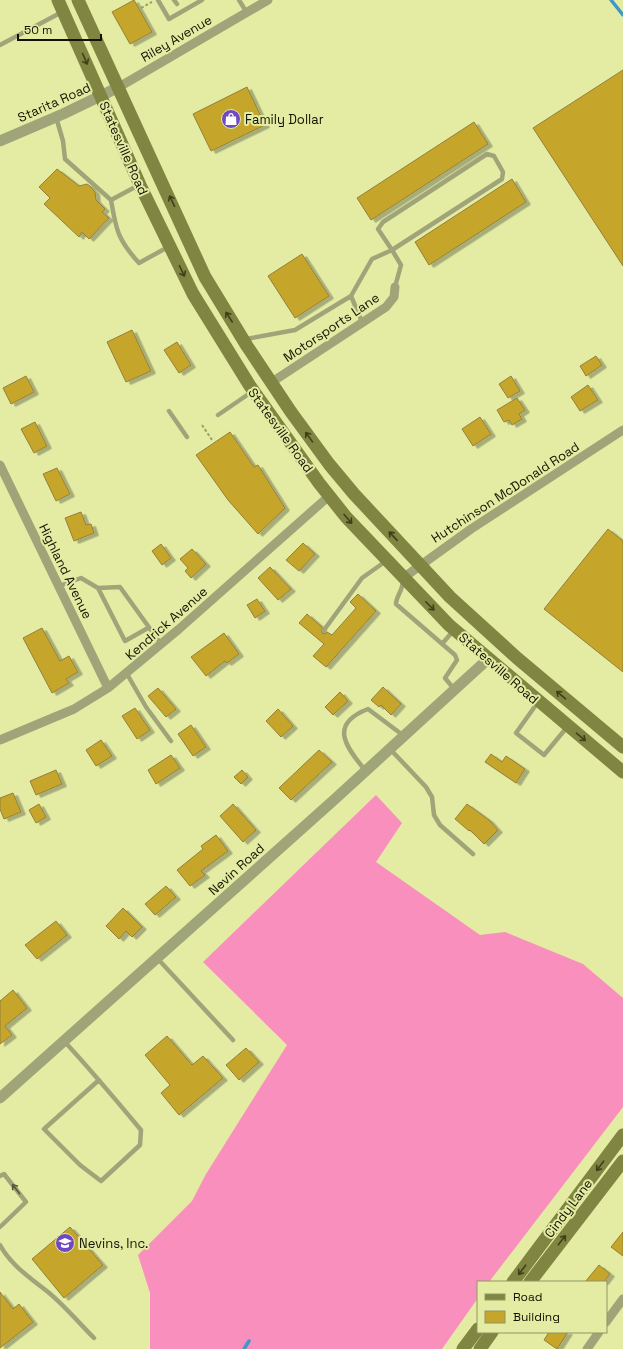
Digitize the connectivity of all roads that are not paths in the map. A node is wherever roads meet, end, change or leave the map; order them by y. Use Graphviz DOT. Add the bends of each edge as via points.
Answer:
graph roads {
  1 [pos="78,0"];
  2 [pos="158,0"];
  3 [pos="202,0"];
  4 [pos="240,0"];
  5 [pos="268,0"];
  6 [pos="61,5"];
  7 [pos="247,13"];
  8 [pos="0,45"];
  9 [pos="119,87"];
  10 [pos="101,96"];
  11 [pos="56,117"];
  12 [pos="0,141"];
  13 [pos="140,185"];
  14 [pos="111,200"];
  15 [pos="169,246"];
  16 [pos="392,250"];
  17 [pos="395,287"];
  18 [pos="352,296"];
  19 [pos="362,322"];
  20 [pos="243,339"];
  21 [pos="272,382"];
  22 [pos="253,391"];
  23 [pos="169,411"];
  24 [pos="218,415"];
  25 [pos="623,430"];
  26 [pos="187,437"];
  27 [pos="0,465"];
  28 [pos="329,496"];
  29 [pos="386,561"];
  30 [pos="420,564"];
  31 [pos="402,578"];
  32 [pos="59,586"];
  33 [pos="98,588"];
  34 [pos="148,628"];
  35 [pos="324,630"];
  36 [pos="454,630"];
  37 [pos="161,644"];
  38 [pos="442,644"];
  39 [pos="488,658"];
  40 [pos="127,674"];
  41 [pos="108,688"];
  42 [pos="455,690"];
  43 [pos="538,702"];
  44 [pos="568,726"];
  45 [pos="404,736"];
  46 [pos="0,740"];
  47 [pos="171,741"];
  48 [pos="623,747"];
  49 [pos="390,749"];
  50 [pos="366,771"];
  51 [pos="623,772"];
  52 [pos="472,854"];
  53 [pos="157,958"];
  54 [pos="233,1040"];
  55 [pos="64,1041"];
  56 [pos="99,1080"];
  57 [pos="0,1098"];
  58 [pos="623,1135"];
  59 [pos="623,1161"];
  60 [pos="0,1176"];
  61 [pos="0,1227"];
  62 [pos="0,1245"];
  63 [pos="514,1281"];
  64 [pos="531,1281"];
  65 [pos="623,1298"];
  66 [pos="607,1321"];
  67 [pos="477,1330"];
  68 [pos="491,1333"];
  69 [pos="598,1333"];
  70 [pos="94,1338"];
  71 [pos="463,1349"];
  72 [pos="480,1349"];
  73 [pos="587,1349"];
  1 -- 9 [label="main road, Statesville Road"];
  2 -- 3 [label="lane" via="169,19"];
  4 -- 7 [label="lane"];
  5 -- 7 [label="street, Riley Avenue"];
  6 -- 8 [label="lane"];
  6 -- 10 [label="main road, Statesville Road, one-way"];
  7 -- 9 [label="street, Riley Avenue"];
  9 -- 10 [label="street, Starita Road"];
  20 -- 9 [label="main road, Statesville Road, one-way" via="206,277"];
  10 -- 11 [label="street, Starita Road"];
  10 -- 13 [label="main road, Statesville Road"];
  11 -- 12 [label="street, Starita Road"];
  11 -- 14 [label="lane" via="65,159"];
  13 -- 14 [label="lane"];
  13 -- 15 [label="main road, Statesville Road"];
  14 -- 15 [label="lane" via="115,226 124,247 140,263"];
  15 -- 22 [label="main road, Statesville Road, one-way" via="193,294"];
  16 -- 16 [label="lane" via="502,178 503,172 494,156 487,154 383,222 378,229"];
  16 -- 17 [label="lane" via="401,265"];
  16 -- 18 [label="lane" via="372,259"];
  17 -- 19 [label="street, Motorsports Lane" via="394,297 386,307"];
  18 -- 19 [label="lane"];
  18 -- 20 [label="lane" via="294,330"];
  19 -- 21 [label="street, Motorsports Lane"];
  20 -- 21 [label="main road, Statesville Road"];
  30 -- 21 [label="main road, Statesville Road, one-way" via="329,464"];
  22 -- 24 [label="lane"];
  22 -- 28 [label="main road, Statesville Road"];
  23 -- 26 [label="lane"];
  25 -- 30 [label="street, Hutchinson McDonald Road"];
  27 -- 32 [label="street, Highland Avenue"];
  28 -- 29 [label="main road, Statesville Road, one-way"];
  28 -- 37 [label="street, Kendrick Avenue"];
  29 -- 31 [label="main road, Statesville Road"];
  29 -- 35 [label="lane" via="362,578"];
  30 -- 31 [label="street, Hutchinson McDonald Road"];
  48 -- 30 [label="main road, Statesville Road, one-way" via="517,658 450,597"];
  31 -- 36 [label="main road, Statesville Road, one-way"];
  31 -- 38 [label="lane" via="403,589 396,599 396,604"];
  32 -- 33 [label="lane" via="81,578"];
  32 -- 41 [label="street, Highland Avenue"];
  33 -- 34 [label="lane" via="120,587"];
  33 -- 34 [label="lane" via="125,641"];
  34 -- 37 [label="lane"];
  36 -- 38 [label="lane"];
  36 -- 39 [label="main road, Statesville Road"];
  37 -- 40 [label="street, Kendrick Avenue"];
  38 -- 42 [label="lane" via="453,652 457,660 445,678"];
  39 -- 42 [label="street, Nevin Road"];
  39 -- 43 [label="main road, Statesville Road"];
  40 -- 41 [label="street, Kendrick Avenue"];
  40 -- 47 [label="lane" via="146,707"];
  41 -- 46 [label="street, Kendrick Avenue" via="74,709"];
  42 -- 45 [label="street, Nevin Road"];
  43 -- 44 [label="main road, Statesville Road"];
  43 -- 44 [label="lane" via="516,733 544,755"];
  44 -- 51 [label="main road, Statesville Road, one-way"];
  45 -- 49 [label="street, Nevin Road"];
  45 -- 50 [label="lane" via="368,709 356,714 346,724 343,733 349,751"];
  49 -- 50 [label="street, Nevin Road"];
  49 -- 52 [label="lane" via="426,787 432,797 434,816 440,825"];
  50 -- 53 [label="street, Nevin Road"];
  53 -- 54 [label="lane"];
  53 -- 55 [label="street, Nevin Road"];
  55 -- 56 [label="lane"];
  55 -- 57 [label="street, Nevin Road"];
  56 -- 56 [label="lane" via="141,1130 140,1145 101,1181 80,1165 44,1129"];
  58 -- 63 [label="main road, Cindy Lane, one-way"];
  64 -- 59 [label="main road, Cindy Lane, one-way"];
  61 -- 60 [label="lane, one-way" via="26,1202 4,1174"];
  62 -- 70 [label="lane" via="28,1278 48,1292"];
  65 -- 66 [label="street"];
  67 -- 71 [label="main road"];
  68 -- 72 [label="main road"];
  69 -- 73 [label="street"];
}
